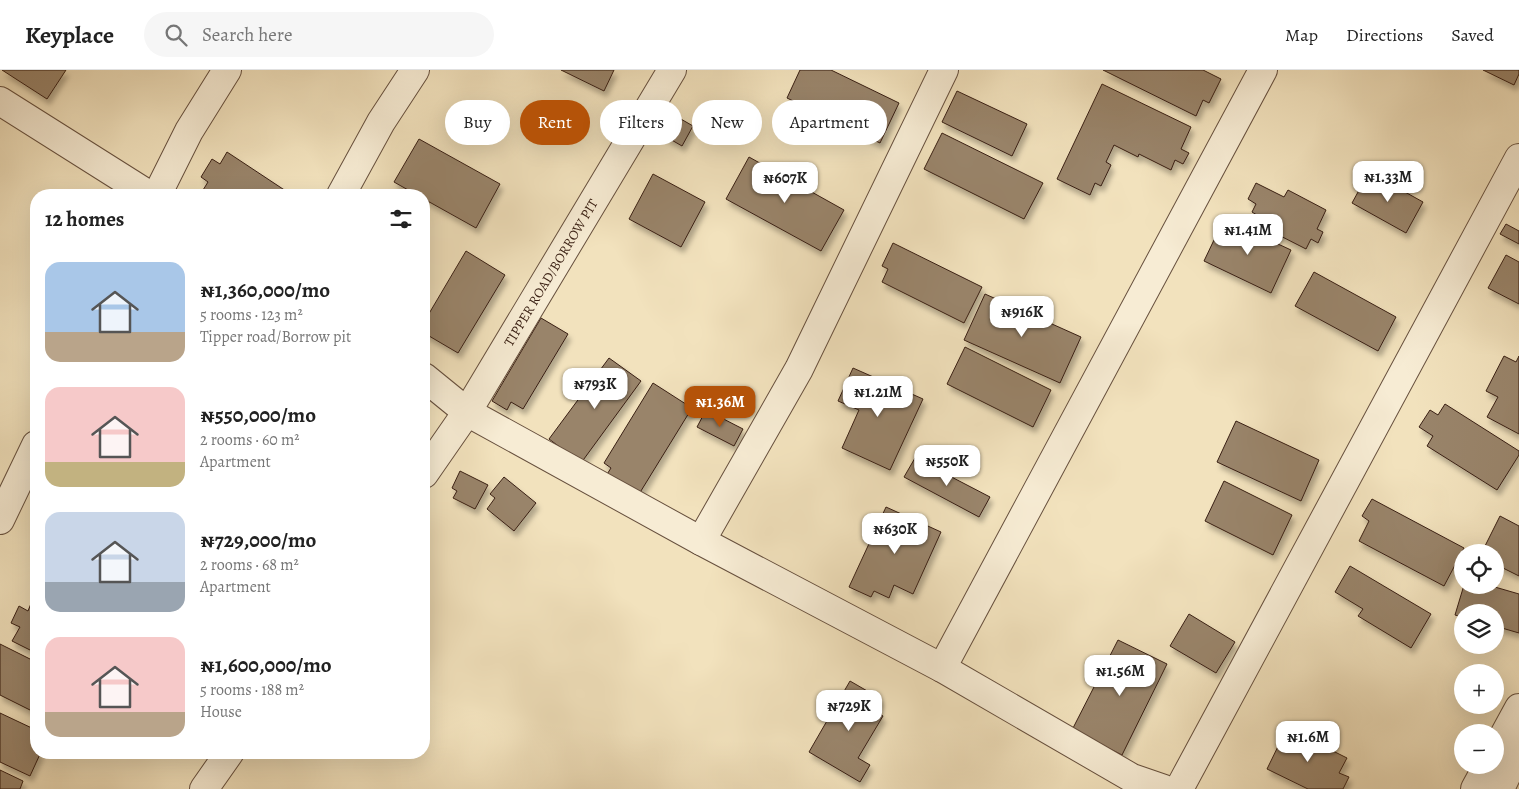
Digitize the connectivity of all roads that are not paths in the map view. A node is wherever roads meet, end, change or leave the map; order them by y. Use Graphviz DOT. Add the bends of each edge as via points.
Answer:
graph roads {
  1 [pos="227,70"];
  2 [pos="415,70"];
  3 [pos="672,70"];
  4 [pos="944,70"];
  5 [pos="1263,70"];
  6 [pos="0,101"];
  7 [pos="1519,158"];
  8 [pos="1519,164"];
  9 [pos="139,189"];
  10 [pos="160,189"];
  11 [pos="344,189"];
  12 [pos="430,382"];
  13 [pos="467,412"];
  14 [pos="30,458"];
  15 [pos="430,465"];
  16 [pos="0,520"];
  17 [pos="701,541"];
  18 [pos="942,668"];
  19 [pos="1519,708"];
  20 [pos="1504,736"];
  21 [pos="1519,749"];
  22 [pos="225,759"];
  23 [pos="1483,774"];
  24 [pos="204,789"];
  25 [pos="1164,789"];
  26 [pos="1179,789"];
  27 [pos="1475,789"];
  28 [pos="1500,789"];
  1 -- 10 [label="street" via="189,131"];
  2 -- 11 [label="street" via="381,122"];
  3 -- 13 [label="street, TIPPER ROAD/BORROW PIT"];
  4 -- 17 [label="street" via="799,369"];
  5 -- 18 [label="street"];
  6 -- 9 [label="street"];
  7 -- 26 [label="street"];
  8 -- 26 [label="street" via="1417,346 1289,599"];
  12 -- 13 [label="street"];
  13 -- 15 [label="street, TIPPER ROAD/BORROW PIT"];
  13 -- 17 [label="street"];
  14 -- 16 [label="street"];
  17 -- 18 [label="street"];
  18 -- 25 [label="street" via="1132,778"];
  19 -- 20 [label="street"];
  21 -- 28 [label="street"];
  22 -- 24 [label="street"];
  23 -- 27 [label="street"];
}
